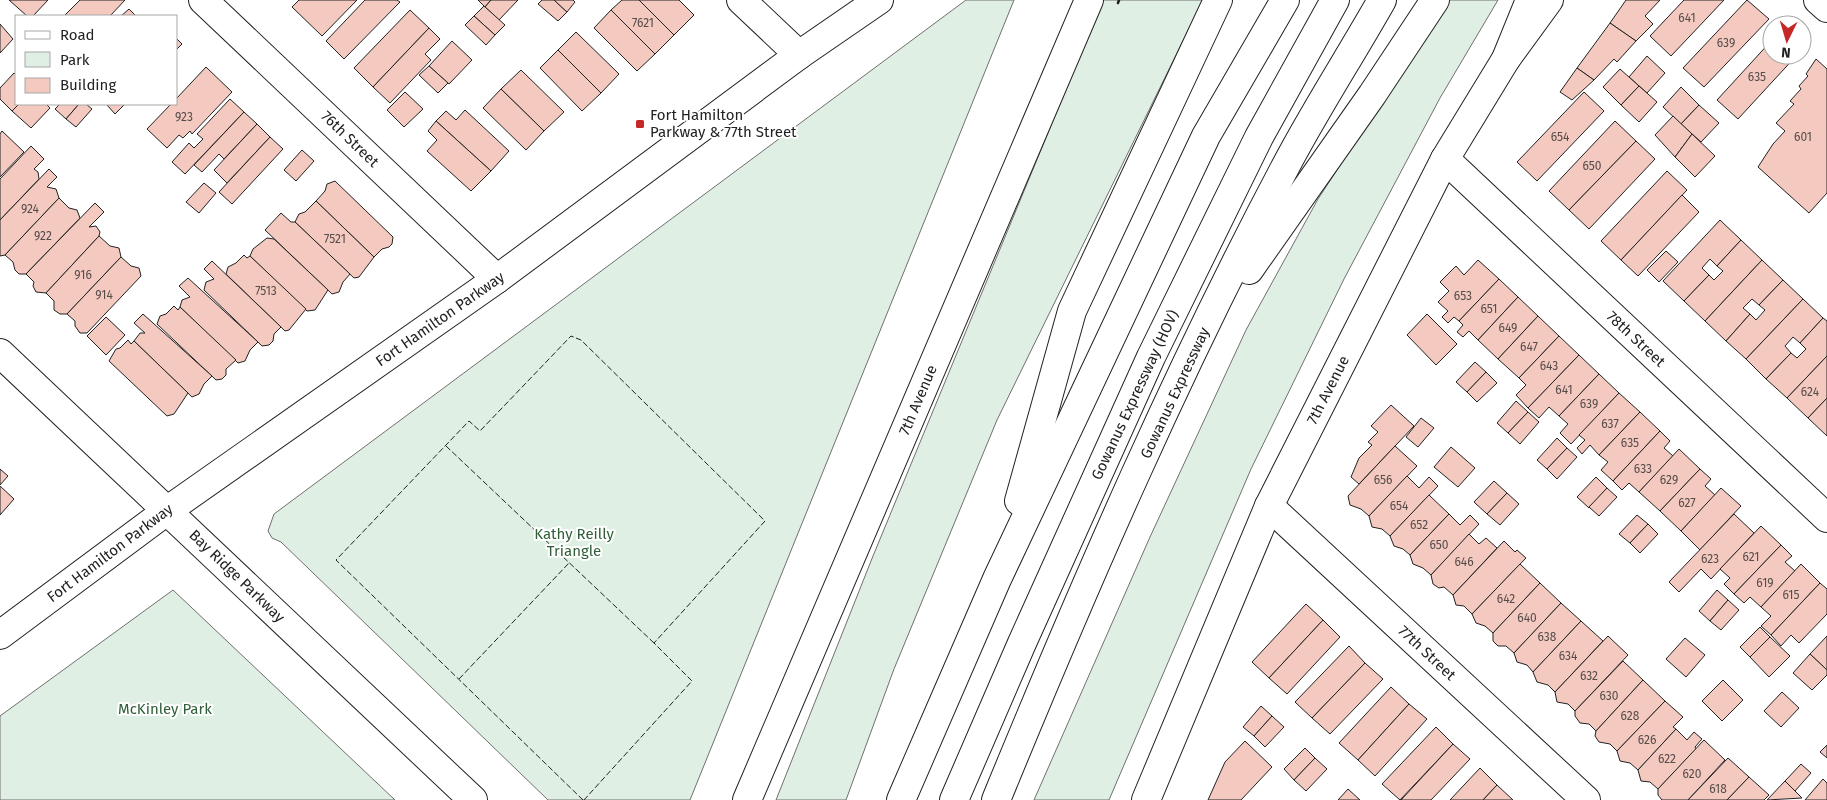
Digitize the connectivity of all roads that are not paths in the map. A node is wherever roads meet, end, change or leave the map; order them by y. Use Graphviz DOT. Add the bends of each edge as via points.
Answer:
graph roads {
  1 [pos="203,0"];
  2 [pos="741,0"];
  3 [pos="879,0"];
  4 [pos="1090,0"];
  5 [pos="1218,0"];
  6 [pos="1285,0"];
  7 [pos="1335,0"];
  8 [pos="1382,0"];
  9 [pos="1435,0"];
  10 [pos="1530,0"];
  11 [pos="1549,0"];
  12 [pos="1818,0"];
  13 [pos="1827,8"];
  14 [pos="799,55"];
  15 [pos="1506,59"];
  16 [pos="1445,159"];
  17 [pos="497,279"];
  18 [pos="1195,347"];
  19 [pos="0,353"];
  20 [pos="1269,506"];
  21 [pos="168,510"];
  22 [pos="1827,518"];
  23 [pos="997,580"];
  24 [pos="0,635"];
  25 [pos="473,800"];
  26 [pos="747,800"];
  27 [pos="901,800"];
  28 [pos="954,800"];
  29 [pos="996,800"];
  30 [pos="1146,800"];
  31 [pos="1586,800"];
  1 -- 17 [label="main road, 76th Street"];
  2 -- 14 [label="main road"];
  3 -- 14 [label="main road, Fort Hamilton Parkway"];
  4 -- 26 [label="main road, 7th Avenue"];
  5 -- 23 [label="main road" via="1072,311"];
  6 -- 23 [label="main road" via="1206,136"];
  7 -- 28 [label="main road, Gowanus Expressway (HOV)" via="1259,137 1151,357"];
  8 -- 18 [label="main road, Gowanus Expressway" via="1290,157"];
  9 -- 18 [label="main road"];
  10 -- 15 [label="main road"];
  11 -- 15 [label="main road, 7th Avenue"];
  12 -- 13 [label="main road"];
  14 -- 17 [label="main road, Fort Hamilton Parkway"];
  15 -- 16 [label="main road, 7th Avenue"];
  16 -- 20 [label="main road, 7th Avenue"];
  16 -- 22 [label="main road, 78th Street"];
  17 -- 21 [label="main road, Fort Hamilton Parkway"];
  18 -- 29 [label="main road, Gowanus Expressway" via="1095,566"];
  19 -- 21 [label="main road, Bay Ridge Parkway"];
  20 -- 30 [label="main road, 7th Avenue"];
  20 -- 31 [label="main road, 77th Street"];
  21 -- 24 [label="main road, Fort Hamilton Parkway"];
  21 -- 25 [label="main road, Bay Ridge Parkway"];
  23 -- 27 [label="main road"];
}
